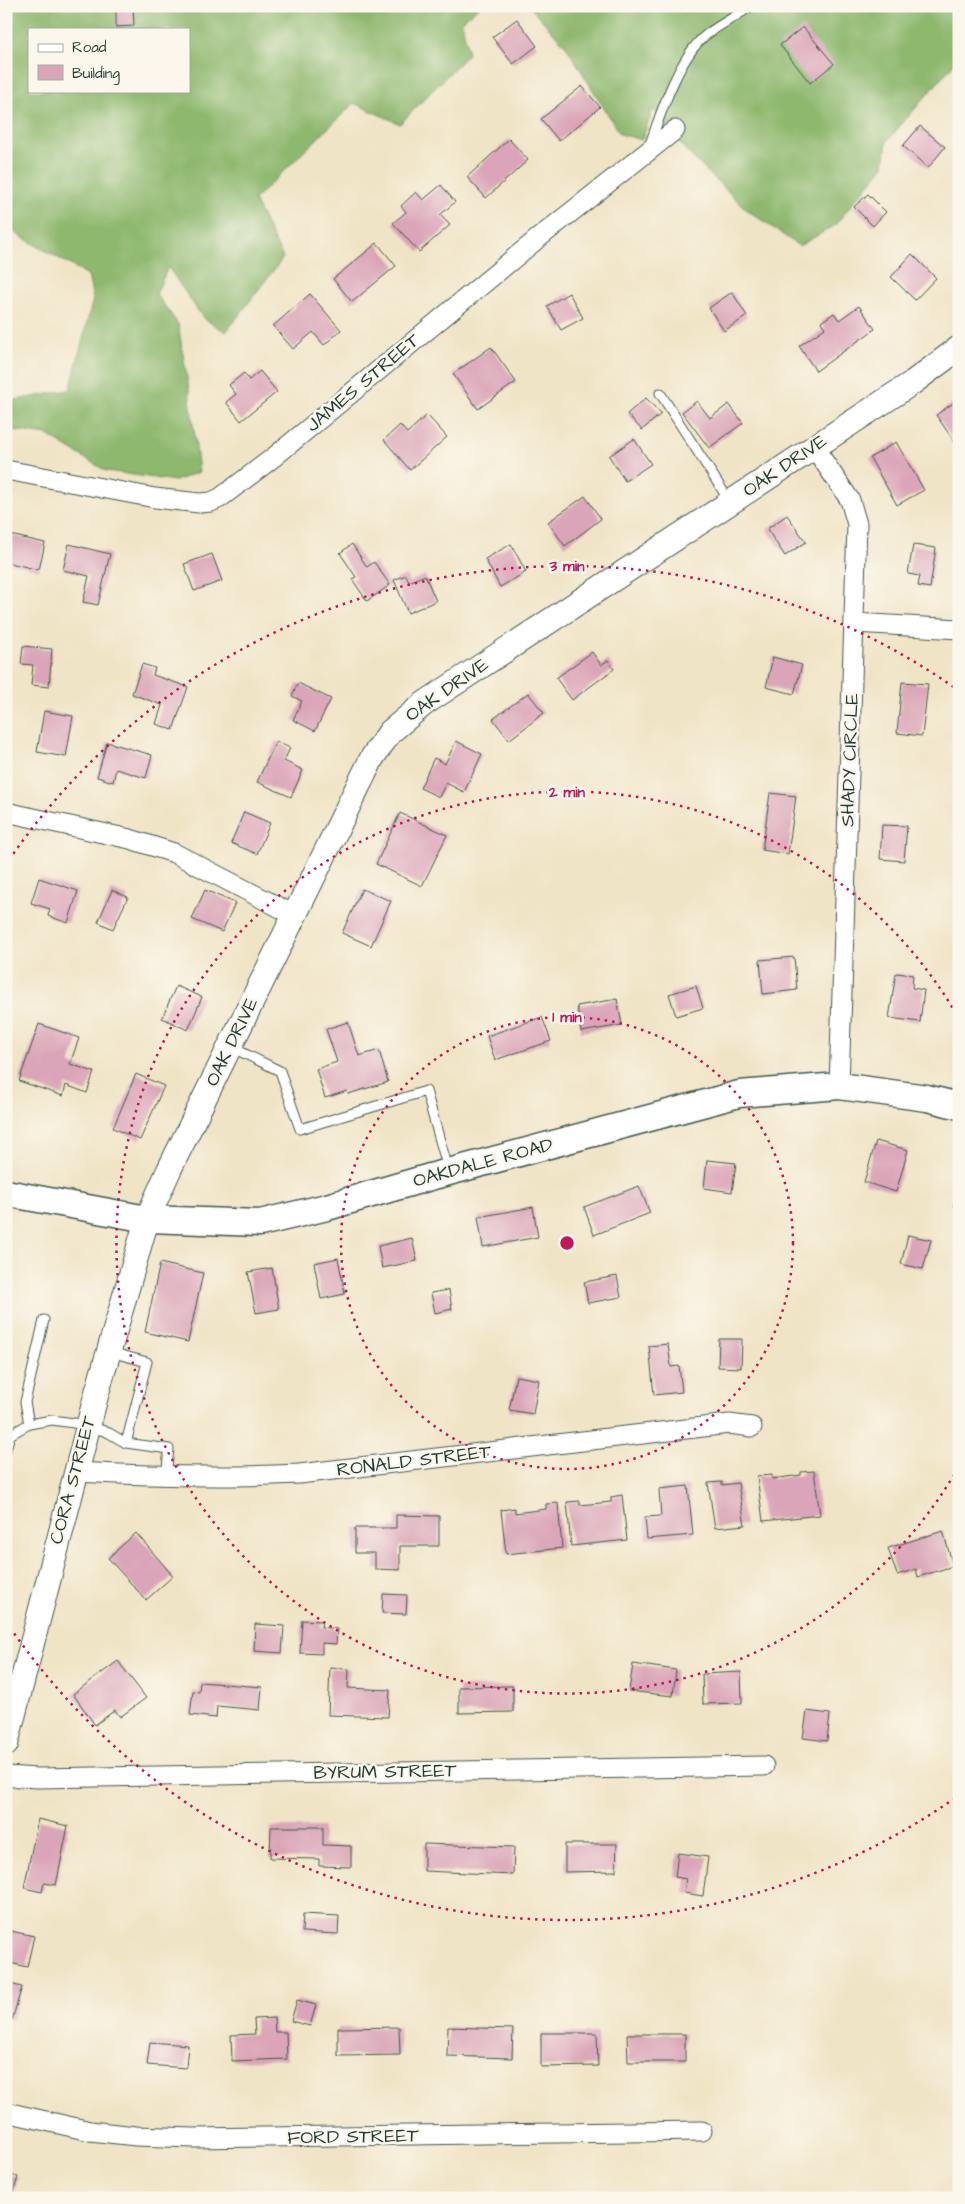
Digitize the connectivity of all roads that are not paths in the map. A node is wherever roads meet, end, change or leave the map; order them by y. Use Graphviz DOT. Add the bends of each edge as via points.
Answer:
graph roads {
  1 [pos="751,6"];
  2 [pos="676,130"];
  3 [pos="646,154"];
  4 [pos="959,348"];
  5 [pos="660,393"];
  6 [pos="814,447"];
  7 [pos="6,470"];
  8 [pos="730,502"];
  9 [pos="855,623"];
  10 [pos="959,629"];
  11 [pos="6,812"];
  12 [pos="294,915"];
  13 [pos="230,1046"];
  14 [pos="839,1086"];
  15 [pos="959,1106"];
  16 [pos="449,1172"];
  17 [pos="6,1193"];
  18 [pos="147,1219"];
  19 [pos="44,1320"];
  20 [pos="108,1352"];
  21 [pos="29,1424"];
  22 [pos="88,1425"];
  23 [pos="752,1427"];
  24 [pos="8,1436"];
  25 [pos="126,1443"];
  26 [pos="6,1449"];
  27 [pos="75,1472"];
  28 [pos="166,1477"];
  29 [pos="6,1744"];
  30 [pos="764,1766"];
  31 [pos="6,1776"];
  32 [pos="6,2112"];
  33 [pos="702,2131"];
  1 -- 3 [label="lane" via="704,36 685,61"];
  2 -- 3 [label="street, JAMES STREET"];
  3 -- 7 [label="street, JAMES STREET" via="220,498 199,503 155,498"];
  4 -- 6 [label="street, OAK DRIVE" via="937,367"];
  5 -- 8 [label="lane"];
  6 -- 8 [label="street, OAK DRIVE"];
  6 -- 9 [label="street, SHADY CIRCLE" via="854,508 857,524"];
  8 -- 12 [label="street, OAK DRIVE" via="406,717 390,732 372,758"];
  9 -- 10 [label="street"];
  9 -- 14 [label="street, SHADY CIRCLE"];
  11 -- 12 [label="street" via="130,839 174,853"];
  12 -- 13 [label="street, OAK DRIVE"];
  13 -- 16 [label="lane" via="280,1072 300,1129 426,1091"];
  13 -- 18 [label="street, OAK DRIVE"];
  14 -- 15 [label="main road, OAKDALE ROAD" via="927,1098"];
  14 -- 16 [label="main road, OAKDALE ROAD" via="739,1094"];
  16 -- 18 [label="main road, OAKDALE ROAD" via="327,1208 260,1223"];
  17 -- 18 [label="main road, OAKDALE ROAD"];
  18 -- 20 [label="street, CORA STREET"];
  19 -- 21 [label="lane" via="25,1402"];
  20 -- 22 [label="street, CORA STREET"];
  20 -- 25 [label="lane" via="147,1362"];
  21 -- 22 [label="lane" via="52,1420"];
  21 -- 24 [label="lane"];
  22 -- 25 [label="lane" via="109,1432"];
  22 -- 27 [label="street, CORA STREET"];
  23 -- 28 [label="street, RONALD STREET" via="729,1424 343,1470 231,1477"];
  24 -- 26 [label="lane"];
  25 -- 28 [label="lane" via="169,1449"];
  27 -- 28 [label="street, RONALD STREET"];
  27 -- 29 [label="street, CORA STREET"];
  30 -- 31 [label="street, BYRUM STREET" via="57,1778"];
  32 -- 33 [label="street, FORD STREET" via="90,2131 194,2138"];
}
